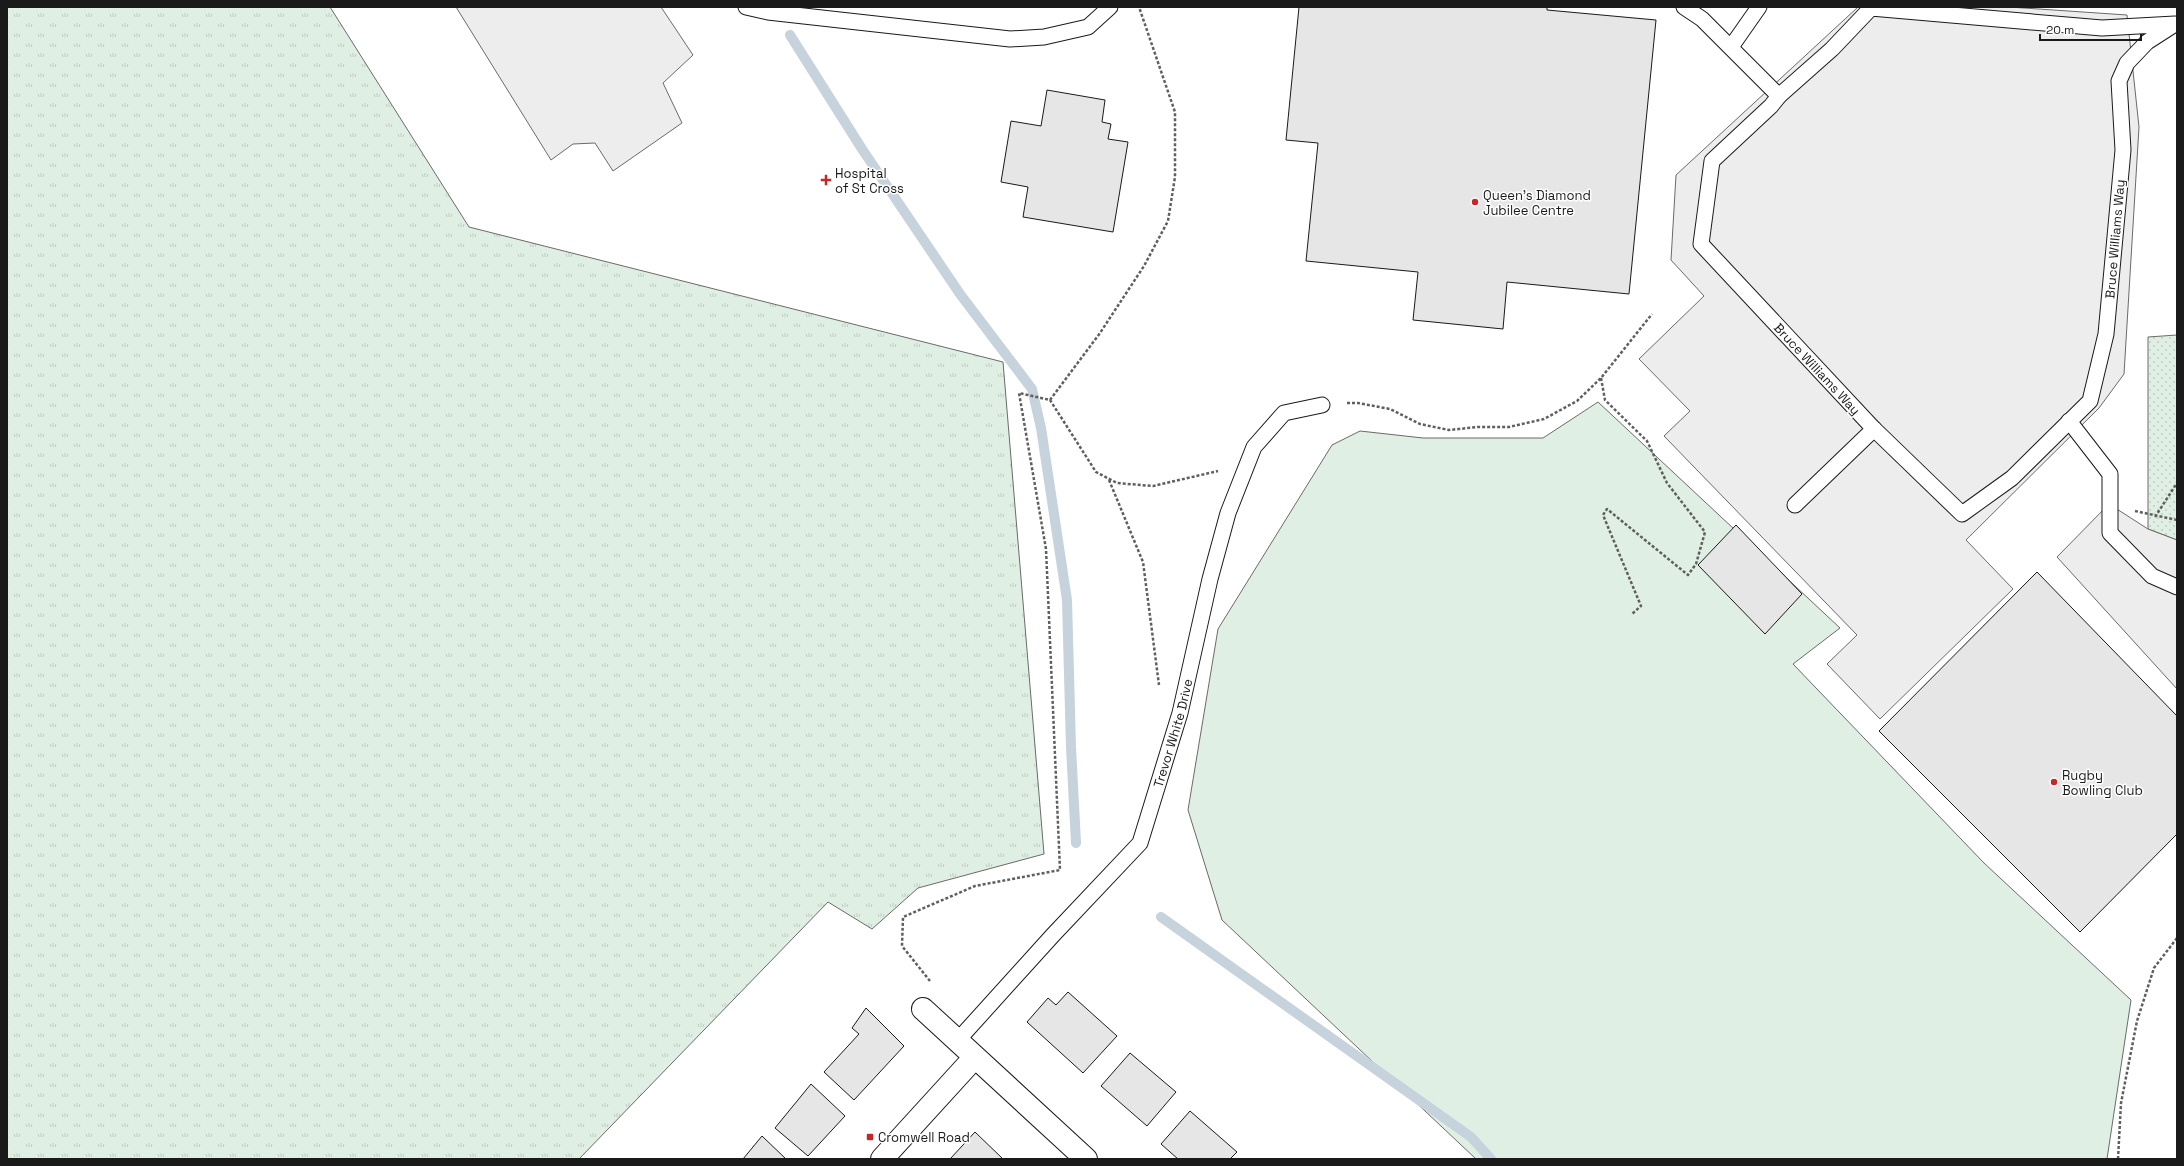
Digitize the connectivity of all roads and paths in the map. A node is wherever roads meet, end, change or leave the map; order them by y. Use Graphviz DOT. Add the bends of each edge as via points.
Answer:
graph roads {
  1 [pos="746,7"];
  2 [pos="1110,7"];
  3 [pos="1139,7"];
  4 [pos="1684,7"];
  5 [pos="1759,7"];
  6 [pos="2176,24"];
  7 [pos="1731,47"];
  8 [pos="1778,96"];
  9 [pos="1652,314"];
  10 [pos="1601,378"];
  11 [pos="1050,400"];
  12 [pos="1322,404"];
  13 [pos="2069,421"];
  14 [pos="1874,429"];
  15 [pos="1254,447"];
  16 [pos="1109,479"];
  17 [pos="2177,483"];
  18 [pos="1795,505"];
  19 [pos="2133,511"];
  20 [pos="2155,517"];
  21 [pos="2177,520"];
  22 [pos="2177,587"];
  23 [pos="1632,614"];
  24 [pos="1160,692"];
  25 [pos="2177,938"];
  26 [pos="923,1009"];
  27 [pos="958,1040"];
  28 [pos="975,1057"];
  29 [pos="882,1159"];
  30 [pos="1086,1159"];
  31 [pos="2118,1159"];
  1 -- 2 [label="lane" via="768,12 1010,39 1044,37 1088,27"];
  3 -- 11 [label="path" via="1175,112 1175,177 1168,221 1144,266 1100,334"];
  4 -- 7 [label="lane" via="1702,19"];
  5 -- 7 [label="lane"];
  6 -- 8 [label="lane, Bruce Williams Way" via="2102,28 1871,8 1832,49"];
  6 -- 13 [label="lane, Bruce Williams Way" via="2147,42 2127,63 2119,80 2123,150 2106,334 2090,401"];
  7 -- 8 [label="lane"];
  8 -- 14 [label="lane, Bruce Williams Way" via="1771,106 1712,161 1701,244"];
  9 -- 10 [label="path"];
  10 -- 12 [label="path" via="1577,401 1544,419 1509,427 1449,430 1420,424 1390,409 1358,403"];
  10 -- 23 [label="path" via="1605,400 1647,441 1667,483 1705,532 1696,564 1688,575 1606,508 1603,515 1641,606"];
  11 -- 16 [label="path" via="1096,472"];
  11 -- 26 [label="path" via="1019,392 1046,549 1060,870 975,886 903,917 902,946 939,991"];
  12 -- 15 [label="lane, Trevor White Drive" via="1284,413"];
  13 -- 14 [label="lane, Bruce Williams Way" via="2012,478 1962,514"];
  13 -- 22 [label="lane" via="2110,474 2110,533 2152,576"];
  14 -- 18 [label="lane"];
  15 -- 16 [label="path" via="1230,468 1153,486 1116,483"];
  15 -- 27 [label="lane, Trevor White Drive" via="1228,513 1210,579 1180,713 1140,844"];
  16 -- 24 [label="path" via="1143,562"];
  17 -- 20 [label="path"];
  19 -- 20 [label="path"];
  20 -- 21 [label="path"];
  25 -- 31 [label="path" via="2154,968 2137,1021 2121,1103"];
  26 -- 27 [label="street"];
  27 -- 28 [label="street"];
  28 -- 29 [label="street"];
  28 -- 30 [label="street"];
}
